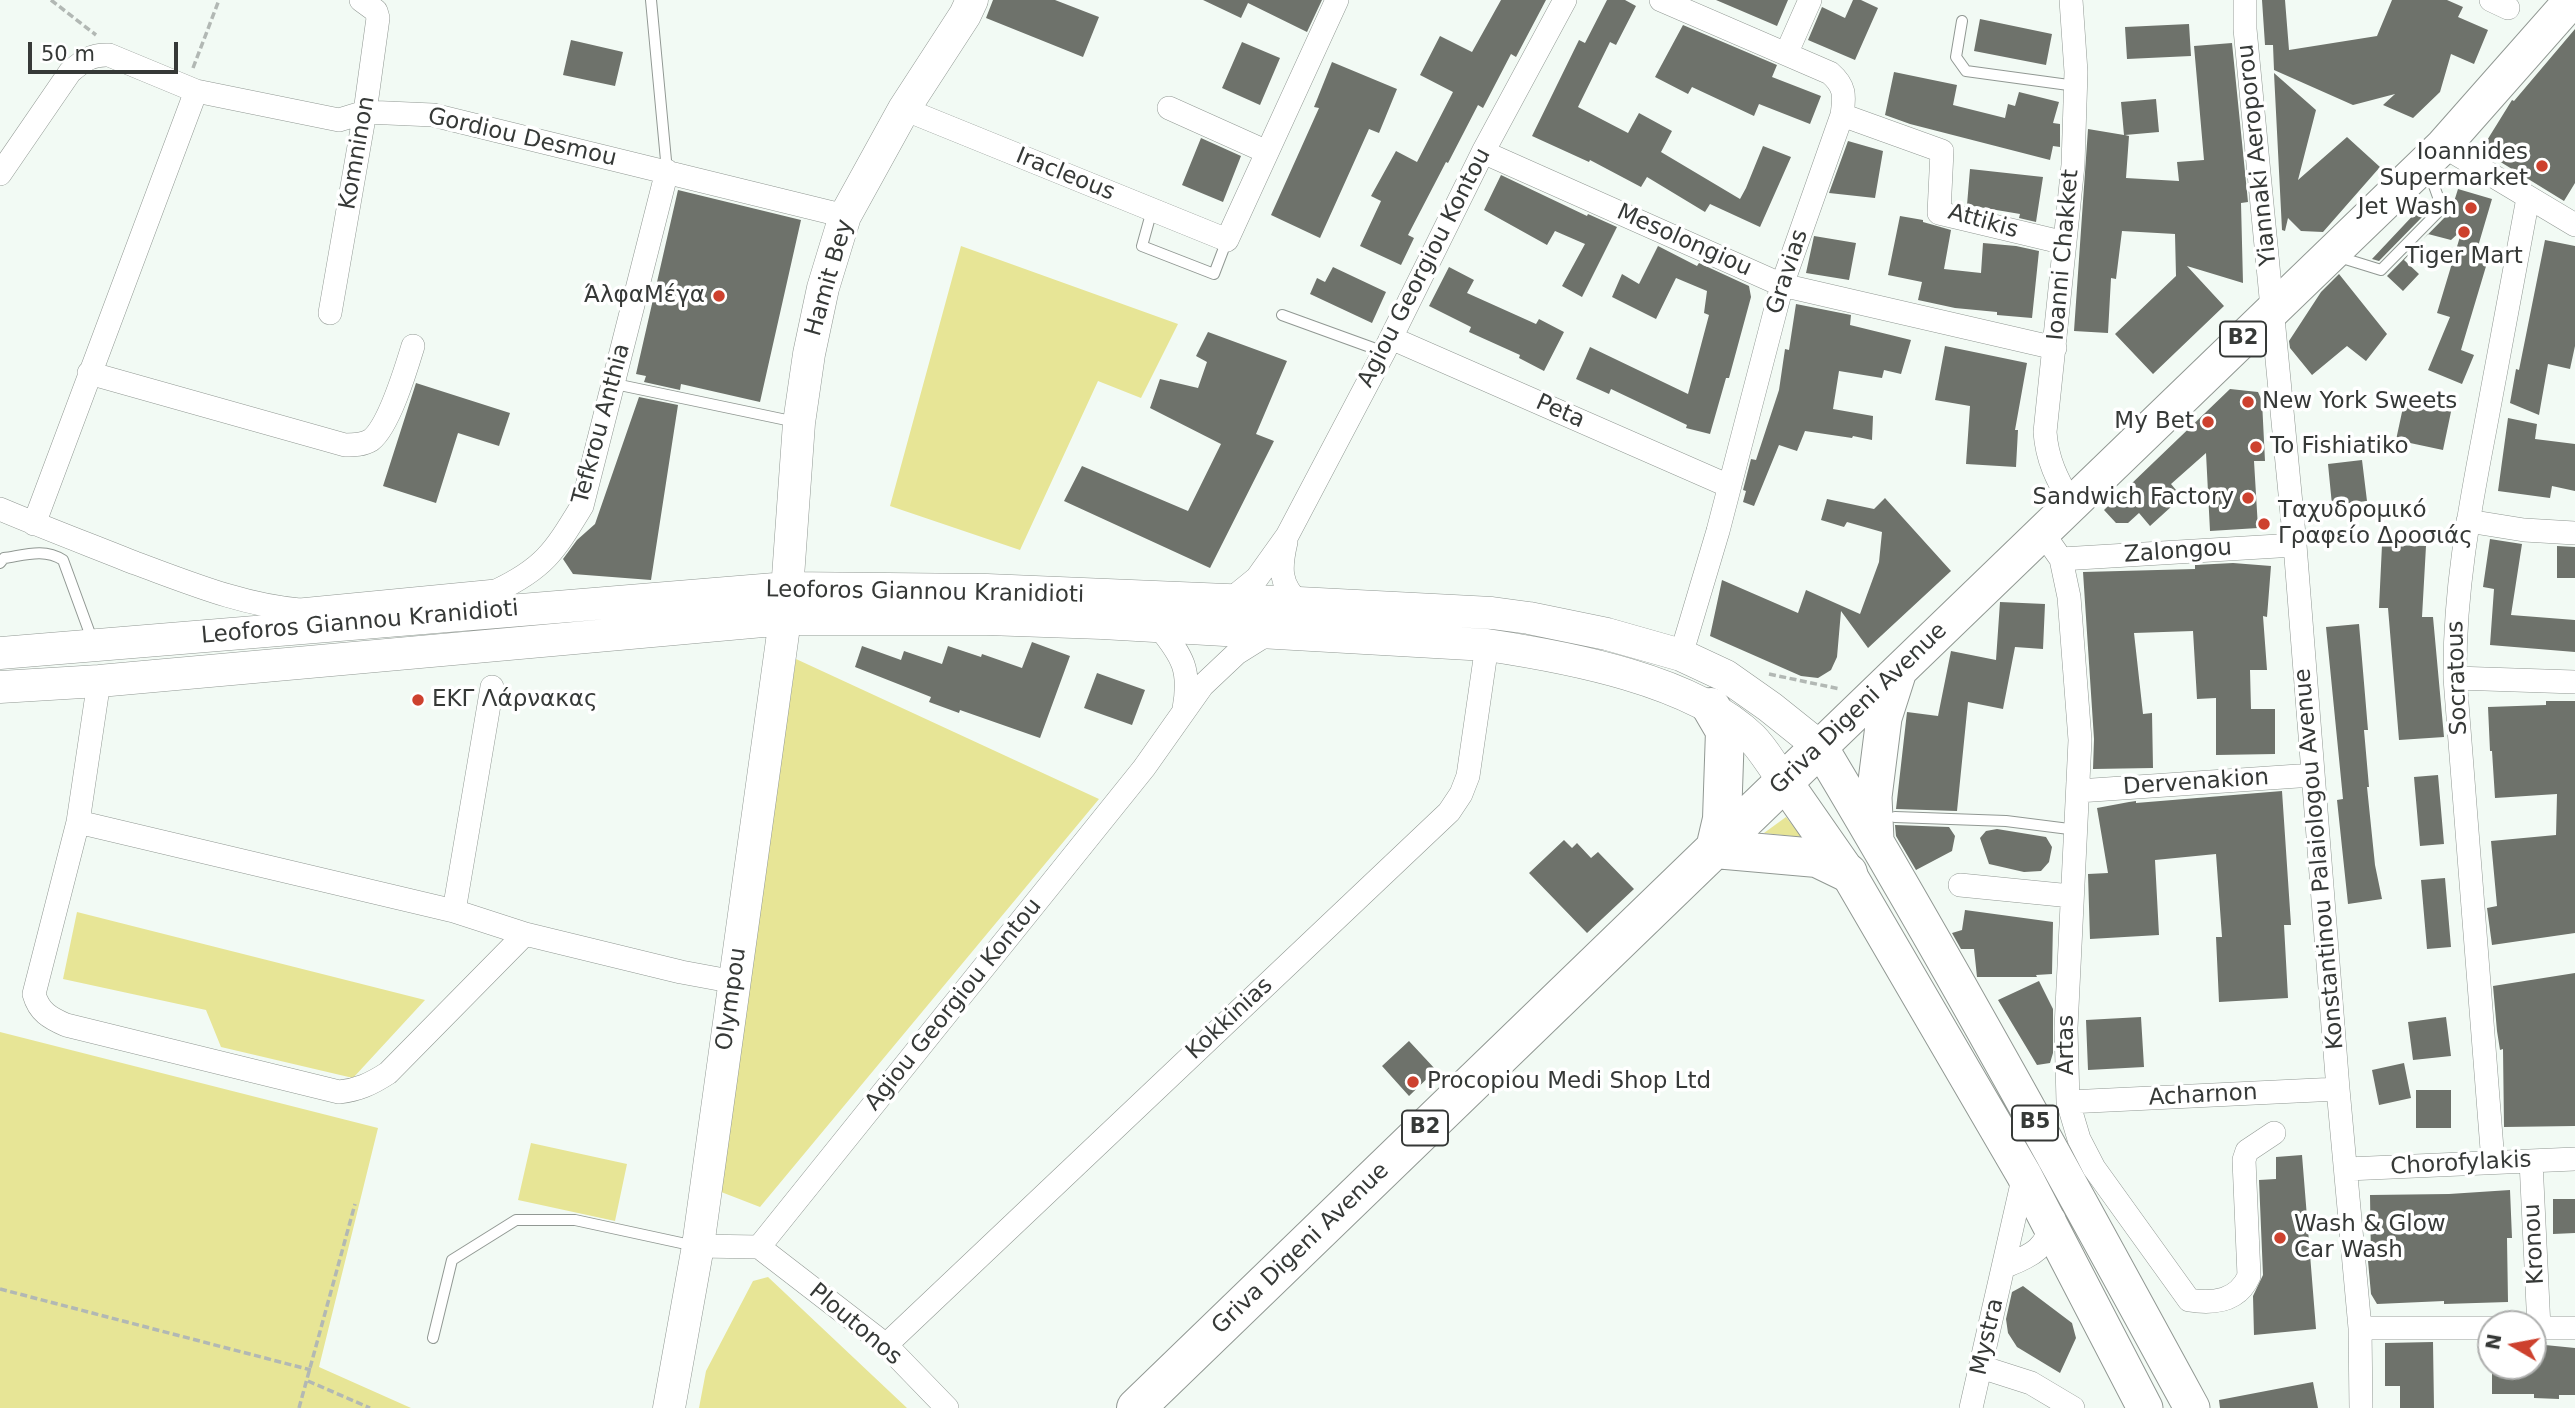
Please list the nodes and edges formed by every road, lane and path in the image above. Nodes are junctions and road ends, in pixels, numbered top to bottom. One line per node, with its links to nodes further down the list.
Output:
1 (51, 0): 15 (path)
2 (219, 0): 17 (path)
3 (361, 0): 20 (street, Komninon)
4 (651, 0): 25 (lane)
5 (972, 0): 19 (main road, Hamit Bey)
6 (1337, 0): 22 (street)
7 (1565, 0): 23 (street, Agiou Georgiou Kontou)
8 (1661, 0): 14 (street, Gravias)
9 (1810, 0): 14 (street)
10 (2071, 0): 16 (street, Ioanni Chakket)
11 (2245, 0): 35 (street, Yiannaki Aeroporou)
12 (2572, 0): 24 (main road, Griva Digeni Avenue / B2)
13 (1962, 21): 16 (lane)
14 (1787, 52): 21 (street, Gravias)
15 (96, 55): 17 (street, Gordiou Desmou); 26 (street)
16 (2076, 86): 32 (street, Ioanni Chakket)
17 (191, 88): 20 (street, Gordiou Desmou); 41 (street)
18 (1169, 107): 22 (street)
19 (904, 110): 28 (street, Iracleous); 29 (main road, Hamit Bey)
20 (365, 112): 25 (street, Gordiou Desmou); 36 (street, Komninon)
21 (1842, 115): 32 (street, Attikis); 34 (street, Gravias)
22 (1267, 152): 31 (street)
23 (1483, 152): 34 (street, Mesolongiou); 38 (street, Agiou Georgiou Kontou)
24 (2435, 156): 27 (street); 33 (main road, Griva Digeni Avenue / B2); 33 (lane)
25 (667, 171): 29 (street, Gordiou Desmou); 42 (street, Tefkrou Anthia)
26 (0, 174)
27 (2528, 198): 30 (street); 47 (street, Socratous)
28 (1153, 210): 31 (street, Iracleous); 31 (lane)
29 (845, 216): 43 (main road, Hamit Bey)
30 (2575, 225)
31 (1227, 240)
32 (2065, 243): 40 (street, Ioanni Chakket)
33 (2331, 254): 35 (main road, Griva Digeni Avenue / B2)
34 (1782, 285): 40 (street, Mesolongiou); 44 (street, Gravias)
35 (2273, 310): 45 (main road, Griva Digeni Avenue / B2); 51 (street, Konstantinou Palaiologou Avenue)
36 (330, 313)
37 (1282, 315): 38 (lane)
38 (1387, 345): 44 (street, Peta); 50 (street, Agiou Georgiou Kontou)
39 (413, 346): 41 (street)
40 (2055, 348): 45 (street, Ioanni Chakket)
41 (89, 373): 48 (street)
42 (615, 384): 43 (lane); 48 (street, Tefkrou Anthia)
43 (799, 423): 54 (main road, Hamit Bey)
44 (1730, 486): 63 (street, Gravias)
45 (2071, 504): 52 (main road, Griva Digeni Avenue / B2)
46 (0, 509): 48 (street, Tefkrou Anthia)
47 (2468, 521): 49 (street); 66 (street, Socratous)
48 (34, 524)
49 (2575, 533)
50 (1287, 536): 55 (street, Agiou Georgiou Kontou); 56 (street, Agiou Georgiou Kontou)
51 (2295, 545): 52 (street, Zalongou); 75 (street, Konstantinou Palaiologou Avenue)
52 (2051, 546): 64 (main road, Griva Digeni Avenue / B2); 77 (street, Artas)
53 (0, 563): 60 (lane)
54 (788, 588): 55 (main road, Leoforos Giannou Kranidioti); 57 (main road, Olympou); 60 (main road, Leoforos Giannou Kranidioti)
55 (1230, 600): 56 (main road, Leoforos Giannou Kranidioti)
56 (1299, 603): 63 (main road, Leoforos Giannou Kranidioti)
57 (785, 619): 58 (main road, Leoforos Giannou Kranidioti); 67 (main road, Leoforos Giannou Kranidioti); 87 (main road, Olympou)
58 (1159, 627): 59 (main road, Leoforos Giannou Kranidioti); 73 (street, Agiou Georgiou Kontou)
59 (1269, 633): 61 (main road, Leoforos Giannou Kranidioti); 73 (street, Agiou Georgiou Kontou)
60 (94, 645): 62 (main road, Leoforos Giannou Kranidioti)
61 (1487, 645): 72 (main road, Leoforos Giannou Kranidioti); 109 (street, Kokkinias)
62 (0, 653)
63 (1681, 655): 74 (main road, Leoforos Giannou Kranidioti)
64 (1901, 667): 74 (main road, Griva Digeni Avenue / B2); 79 (main road)
65 (1758, 672): 71 (path)
66 (2455, 678): 68 (street); 93 (street, Socratous)
67 (99, 681): 69 (main road, Leoforos Giannou Kranidioti); 78 (street)
68 (2575, 682)
69 (0, 687)
70 (492, 687): 85 (street)
71 (1846, 690)
72 (1711, 707): 76 (main road, Leoforos Giannou Kranidioti); 81 (highway)
73 (1183, 712): 100 (street, Agiou Georgiou Kontou)
74 (1820, 747): 76 (highway, Griva Digeni Avenue / B2); 79 (main road, B5)
75 (2313, 775): 77 (street, Dervenakion); 88 (street, Konstantinou Palaiologou Avenue)
76 (1784, 781): 81 (highway, Griva Digeni Avenue / B2); 82 (main road, B5)
77 (2078, 791): 80 (street, Artas)
78 (78, 822): 85 (street); 86 (street)
79 (1885, 829): 80 (lane); 96 (main road, B5)
80 (2077, 830): 84 (street, Artas)
81 (1715, 849): 82 (highway); 117 (highway, Griva Digeni Avenue / B2)
82 (1848, 873): 95 (main road, B5)
83 (1960, 885): 84 (street)
84 (2071, 897): 89 (street, Artas)
85 (454, 911): 86 (street)
86 (525, 934): 87 (street)
87 (735, 982): 99 (main road, Olympou)
88 (2338, 1089): 89 (street, Acharnon); 94 (street, Konstantinou Palaiologou Avenue)
89 (2068, 1102): 90 (street, Artas)
90 (2274, 1132)
91 (2575, 1159): 92 (street, Chorofylakis)
92 (2531, 1161): 93 (street, Chorofylakis); 103 (street, Kronou)
93 (2493, 1163): 94 (street, Chorofylakis)
94 (2347, 1169): 104 (street, Konstantinou Palaiologou Avenue)
95 (2024, 1175): 98 (main road, B5); 101 (street, Mystra)
96 (2067, 1179): 98 (street, Mystra); 121 (main road, B5)
97 (355, 1204): 111 (path)
98 (2051, 1230): 101 (street, Mystra); 120 (main road, B5)
99 (698, 1247): 100 (street); 108 (lane); 115 (main road, Olympou)
100 (759, 1247): 109 (street, Ploutonos)
101 (2004, 1266): 110 (street, Mystra)
102 (0, 1289): 111 (path)
103 (2535, 1310)
104 (2360, 1328): 105 (street); 122 (street, Konstantinou Palaiologou Avenue)
105 (2477, 1328)
106 (2547, 1328): 107 (street)
107 (2575, 1328)
108 (433, 1338)
109 (886, 1345): 116 (street, Ploutonos)
110 (1981, 1367): 118 (street, Mystra); 119 (street)
111 (311, 1370): 112 (path)
112 (308, 1381): 113 (path); 114 (path)
113 (299, 1408)
114 (370, 1408)
115 (668, 1408)
116 (947, 1408)
117 (1136, 1408)
118 (1971, 1408)
119 (2073, 1408)
120 (2145, 1408)
121 (2192, 1408)
122 (2361, 1408)

